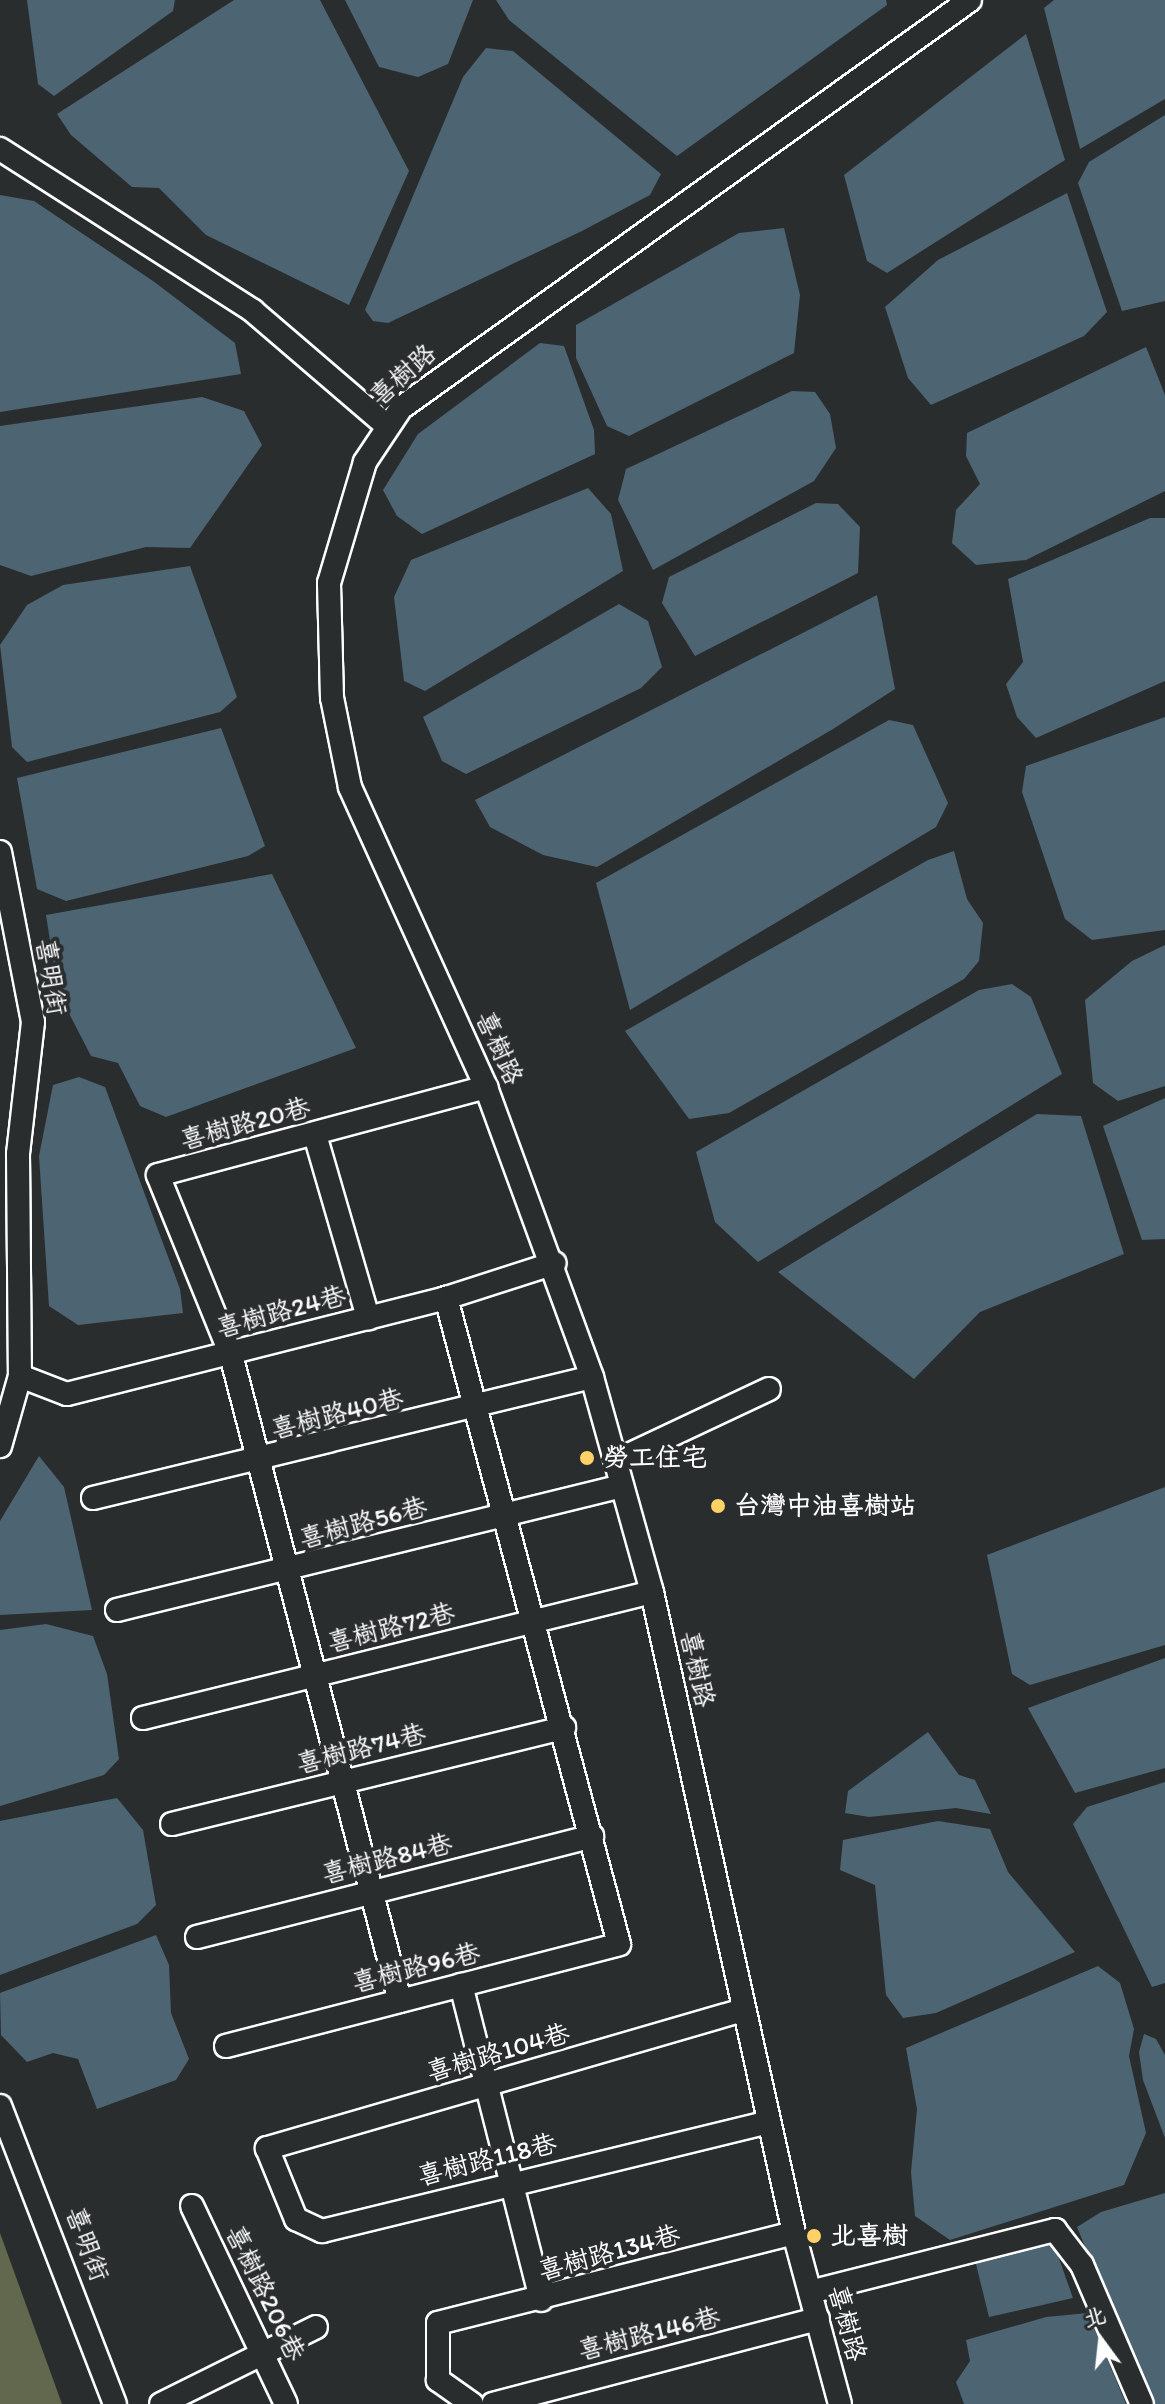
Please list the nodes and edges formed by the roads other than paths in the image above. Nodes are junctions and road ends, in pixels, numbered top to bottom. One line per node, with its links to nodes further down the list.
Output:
1 (970, 0): 3 (street, 喜樹路)
2 (0, 149): 3 (street)
3 (386, 425): 5 (street, 喜樹路)
4 (0, 852): 11 (street, 喜明街)
5 (486, 1087): 6 (street, 喜樹路20巷); 7 (street, 喜樹路)
6 (315, 1135): 9 (street); 10 (street, 喜樹路20巷)
7 (555, 1263): 8 (street, 喜樹路24巷); 12 (street, 喜樹路)
8 (446, 1298): 9 (street, 喜樹路24巷); 14 (street)
9 (368, 1318): 10 (street, 喜樹路24巷)
10 (231, 1355): 11 (street, 喜樹路24巷); 17 (street)
11 (20, 1376): 15 (street, 喜明街)
12 (592, 1377): 14 (street, 喜樹路40巷); 16 (street, 喜樹路)
13 (769, 1389): 16 (street)
14 (477, 1408): 17 (street, 喜樹路40巷); 20 (street)
15 (0, 1446)
16 (616, 1461): 18 (street, 喜樹路)
17 (256, 1463): 19 (street, 喜樹路40巷); 21 (street)
18 (622, 1486): 20 (street, 喜樹路56巷); 22 (street, 喜樹路)
19 (93, 1498)
20 (505, 1514): 21 (street, 喜樹路56巷); 24 (street)
21 (284, 1573): 23 (street, 喜樹路56巷); 25 (street)
22 (652, 1592): 24 (street, 喜樹路72巷); 35 (street, 喜樹路)
23 (117, 1610)
24 (537, 1621): 25 (street, 喜樹路72巷); 27 (street)
25 (316, 1675): 26 (street, 喜樹路72巷); 28 (street)
26 (143, 1718)
27 (564, 1728): 28 (street, 喜樹路74巷); 30 (street)
28 (344, 1782): 29 (street, 喜樹路74巷); 31 (street)
29 (172, 1824)
30 (592, 1836): 31 (street, 喜樹路84巷); 33 (street, 喜樹路96巷)
31 (372, 1892): 32 (street, 喜樹路84巷); 34 (street)
32 (197, 1937)
33 (461, 1985): 34 (street, 喜樹路96巷); 37 (street)
34 (400, 2001): 36 (street, 喜樹路96巷)
35 (743, 2010): 37 (street, 喜樹路104巷); 39 (street, 喜樹路)
36 (226, 2046)
37 (488, 2086): 40 (street, 喜樹路104巷); 41 (street)
38 (0, 2106): 49 (street, 喜明街)
39 (769, 2122): 41 (street, 喜樹路118巷); 43 (street, 喜樹路)
40 (267, 2148): 41 (street, 喜樹路118巷)
41 (510, 2182): 45 (street)
42 (192, 2206): 48 (street, 喜樹路206巷)
43 (794, 2233): 44 (street, 喜樹路); 45 (street, 喜樹路134巷)
44 (810, 2292): 46 (street, 喜樹路); 55 (street)
45 (541, 2300): 52 (street, 喜樹路134巷)
46 (818, 2319): 53 (street, 喜樹路146巷); 54 (street, 喜樹路)
47 (316, 2327): 48 (street)
48 (266, 2355): 50 (street); 51 (street, 喜樹路206巷)
49 (115, 2404)
50 (161, 2404)
51 (286, 2404)
52 (472, 2404)
53 (493, 2404)
54 (840, 2404)
55 (1142, 2404)

